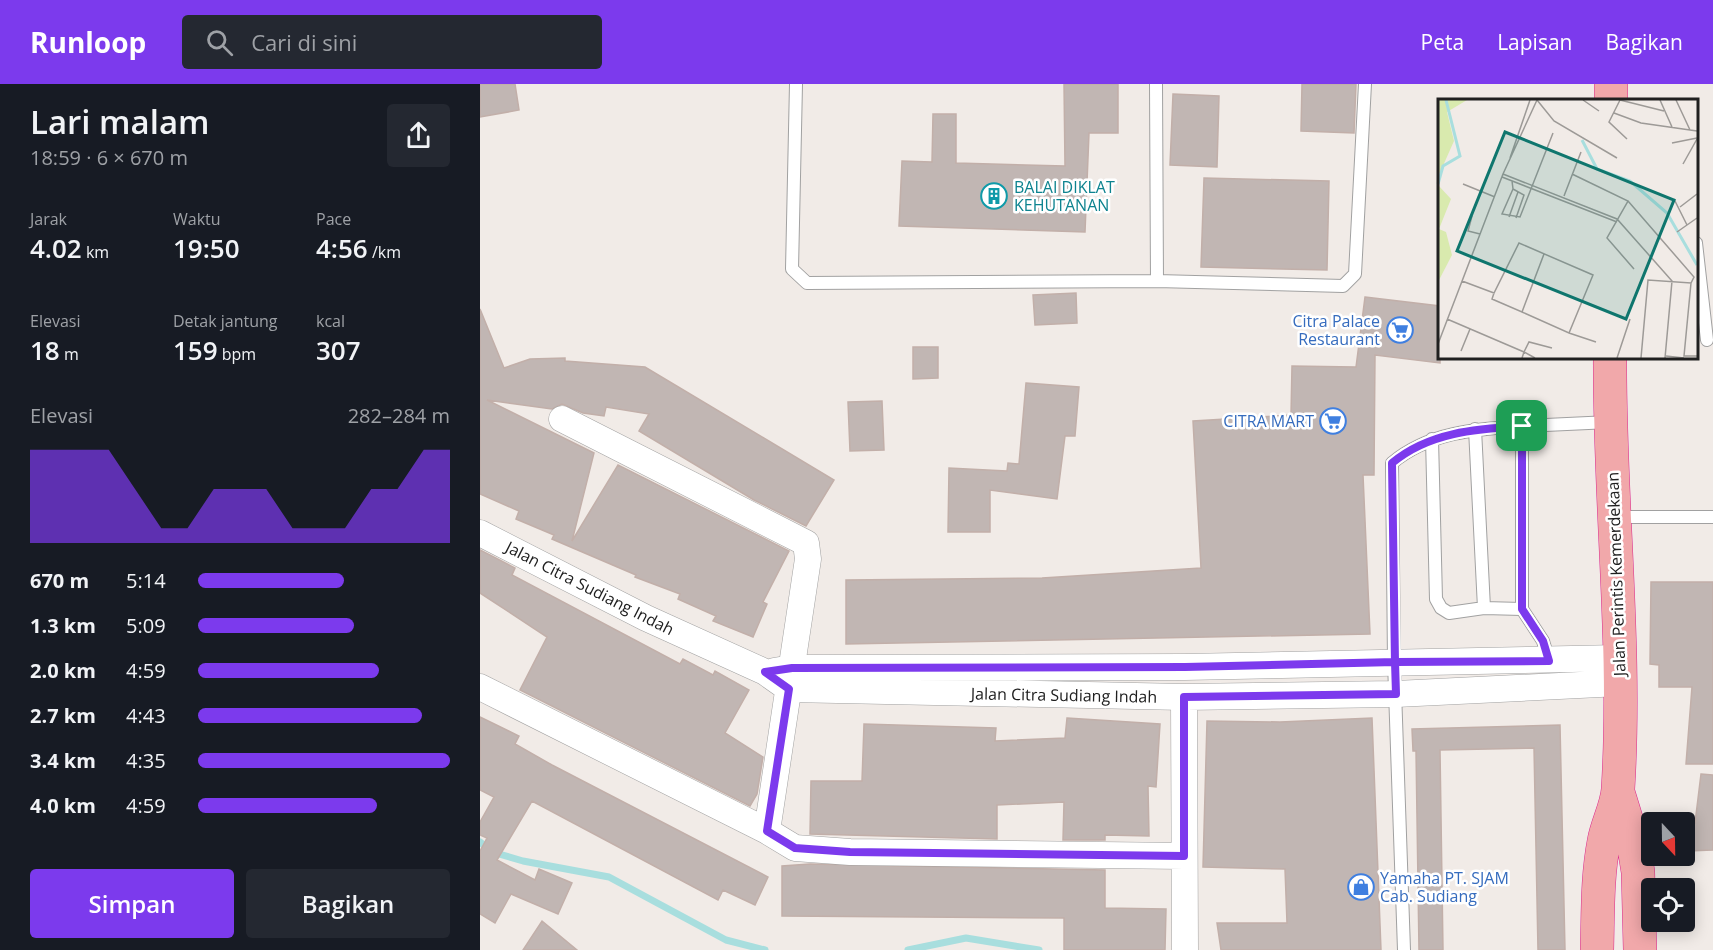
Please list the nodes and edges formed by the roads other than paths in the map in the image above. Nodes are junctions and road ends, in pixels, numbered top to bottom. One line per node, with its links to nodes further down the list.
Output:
1 (796, 84): 5 (lane)
2 (1156, 84): 5 (lane)
3 (1365, 84): 5 (lane)
4 (1698, 261): 6 (lane)
5 (1157, 281)
6 (1707, 340)
7 (1610, 358): 9 (highway, Jalan Perintis Kemerdekaan)
8 (562, 418): 22 (street)
9 (1610, 422): 10 (lane); 13 (highway, Jalan Perintis Kemerdekaan)
10 (1522, 426): 11 (lane); 17 (lane)
11 (1475, 429): 12 (lane); 16 (lane)
12 (1432, 439): 16 (lane); 19 (lane)
13 (1614, 517): 14 (lane); 21 (highway, Jalan Perintis Kemerdekaan)
14 (1713, 517)
15 (480, 533): 22 (street, Jalan Citra Sudiang Indah)
16 (1484, 608): 17 (lane)
17 (1522, 609): 18 (lane)
18 (1549, 661): 19 (street, Jalan Citra Sudiang Indah); 21 (street, Jalan Citra Sudiang Indah)
19 (1395, 662): 20 (street, Jalan Citra Sudiang Indah); 25 (lane)
20 (1039, 667): 22 (street, Jalan Citra Sudiang Indah); 24 (street)
21 (1620, 671): 25 (street, Jalan Citra Sudiang Indah); 27 (highway, Jalan Perintis Kemerdekaan)
22 (790, 679): 24 (street, Jalan Citra Sudiang Indah); 28 (street)
23 (480, 687): 28 (street)
24 (1038, 694): 26 (street, Jalan Citra Sudiang Indah)
25 (1396, 694): 26 (street, Jalan Citra Sudiang Indah); 31 (lane)
26 (1184, 697): 29 (street)
27 (1618, 792): 32 (highway, Jalan Perintis Kemerdekaan); 33 (highway, Jalan Perintis Kemerdekaan)
28 (767, 831): 29 (street)
29 (1184, 856): 30 (street)
30 (1185, 950)
31 (1404, 950)
32 (1598, 950)
33 (1640, 950)

